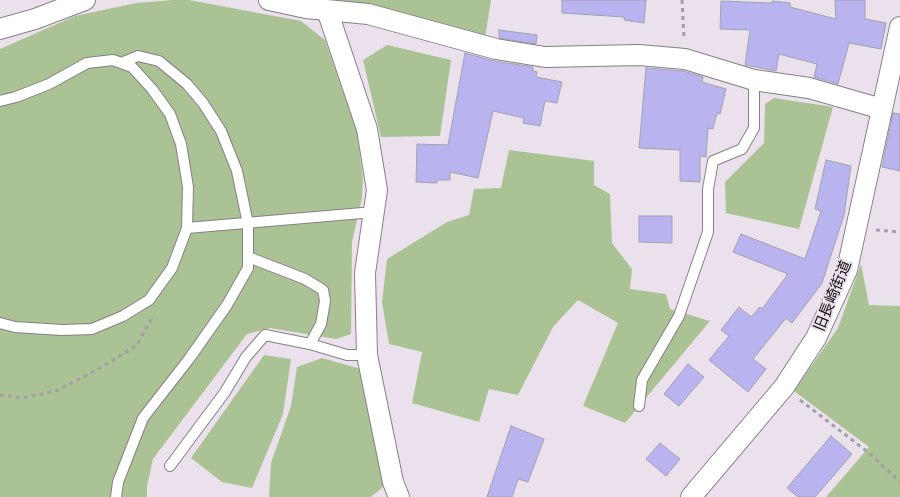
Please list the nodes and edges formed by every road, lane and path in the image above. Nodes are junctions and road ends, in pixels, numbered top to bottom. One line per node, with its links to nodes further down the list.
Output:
1 (85, 0): 6 (street)
2 (269, 0): 4 (street)
3 (682, 0): 7 (path)
4 (327, 10): 7 (street); 12 (street)
5 (900, 28): 11 (street, 旧長崎街道)
6 (0, 29)
7 (684, 59): 9 (street)
8 (121, 63): 10 (lane); 13 (lane); 14 (lane)
9 (754, 80): 11 (street); 22 (lane)
10 (0, 101)
11 (882, 109): 20 (street, 旧長崎街道)
12 (374, 212): 13 (lane); 19 (street)
13 (248, 224): 14 (lane); 15 (lane)
14 (187, 228): 16 (lane)
15 (248, 257): 18 (lane); 25 (lane)
16 (148, 300): 17 (lane); 21 (path)
17 (0, 323)
18 (310, 344): 19 (lane); 23 (lane)
19 (367, 355): 26 (street)
20 (784, 387): 24 (path); 27 (street, 旧長崎街道)
21 (0, 395)
22 (639, 406)
23 (170, 466)
24 (900, 482)
25 (116, 497)
26 (399, 497)
27 (691, 497)

